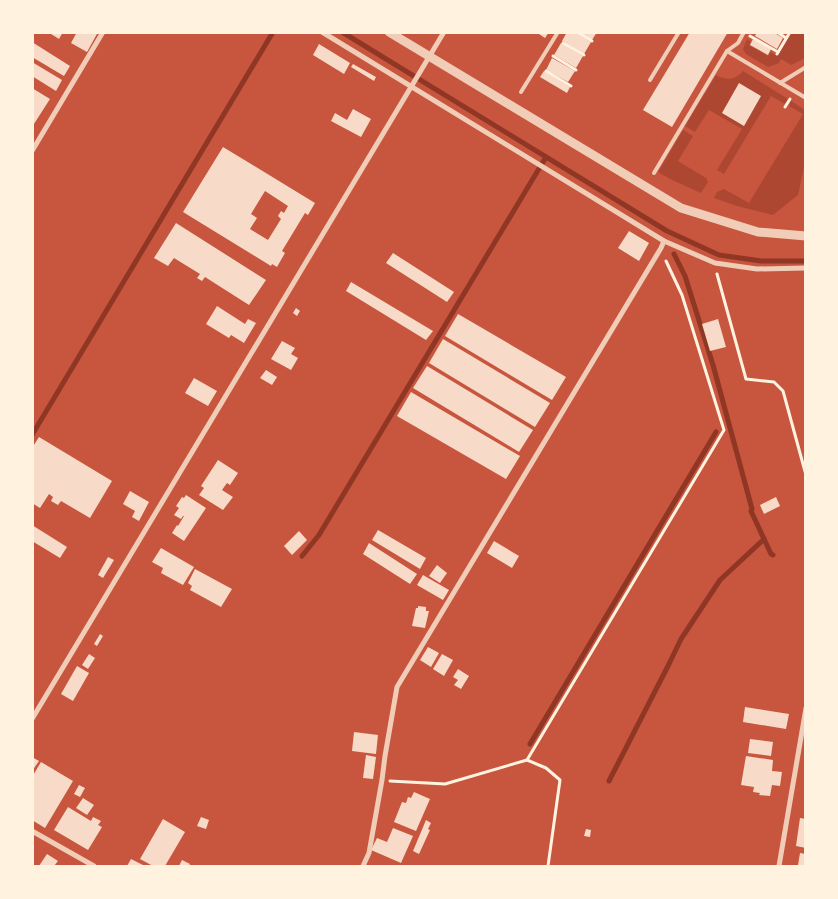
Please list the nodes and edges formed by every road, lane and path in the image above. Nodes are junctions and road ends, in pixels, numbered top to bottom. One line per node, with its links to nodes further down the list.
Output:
1 (103, 32): 27 (street)
2 (322, 32): 24 (street)
3 (390, 32): 17 (street)
4 (444, 32): 17 (street)
5 (558, 32): 11 (lane)
6 (577, 32): 13 (path)
7 (679, 32): 21 (lane)
8 (744, 32): 12 (path); 14 (lane)
9 (777, 32): 12 (path)
10 (790, 32): 12 (path)
11 (554, 38): 15 (lane); 16 (path)
12 (786, 38)
13 (592, 41)
14 (727, 51): 22 (lane); 28 (lane)
15 (546, 52): 18 (lane); 20 (path)
16 (584, 55)
17 (430, 57): 24 (street); 29 (street)
18 (537, 66): 23 (path); 25 (lane)
19 (806, 67): 22 (lane)
20 (576, 70)
21 (650, 80)
22 (780, 83): 26 (lane)
23 (571, 86)
24 (412, 87): 30 (street); 36 (street)
25 (521, 92)
26 (806, 98)
27 (32, 151)
28 (654, 173)
29 (806, 236)
30 (664, 241): 31 (street); 32 (street)
31 (660, 248): 37 (path); 38 (street)
32 (715, 263): 33 (street); 34 (path)
33 (806, 268)
34 (806, 475)
35 (806, 708): 43 (street)
36 (32, 719)
37 (527, 760): 38 (path); 42 (path)
38 (382, 780): 41 (street)
39 (32, 831): 40 (street)
40 (94, 866)
41 (363, 866)
42 (548, 866)
43 (779, 866)

